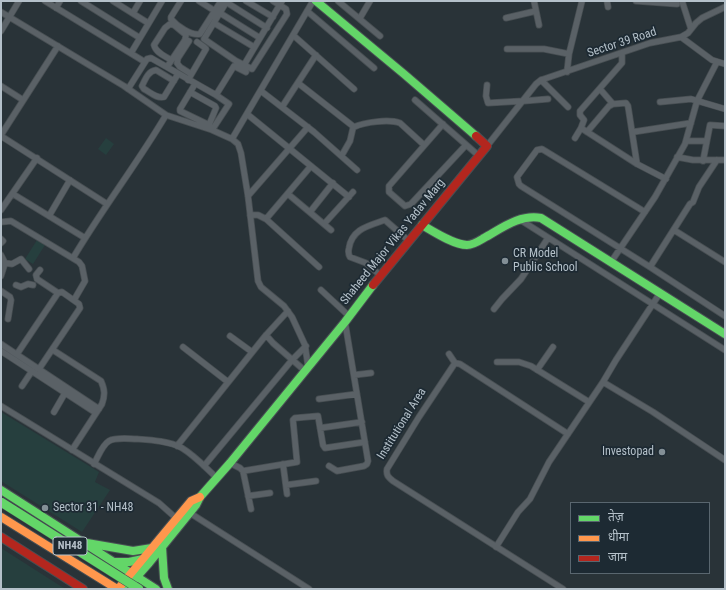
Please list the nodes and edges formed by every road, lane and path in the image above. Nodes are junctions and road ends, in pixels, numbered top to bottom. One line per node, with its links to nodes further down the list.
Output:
1 (19, 1): 29 (street)
2 (46, 1): 22 (street)
3 (60, 1): 22 (street)
4 (81, 1): 42 (street)
5 (140, 1): 28 (street)
6 (162, 1): 33 (street)
7 (181, 1): 27 (street)
8 (199, 1): 27 (street)
9 (246, 1): 30 (street)
10 (273, 1): 20 (street)
11 (313, 1): 24 (street)
12 (317, 1): 105 (main road)
13 (338, 1): 31 (street)
14 (370, 1): 31 (street)
15 (534, 1): 25 (street)
16 (582, 1): 50 (street)
17 (636, 1): 21 (street)
18 (116, 2): 28 (street)
19 (225, 2): 27 (street); 36 (street)
20 (281, 3): 30 (street); 57 (street)
21 (679, 3): 37 (street)
22 (56, 8): 49 (street)
23 (725, 8): 37 (street)
24 (307, 11): 39 (street); 59 (street)
25 (536, 11): 32 (street); 35 (street)
26 (1, 12): 29 (street)
27 (217, 12): 34 (street); 43 (street)
28 (133, 13): 33 (street)
29 (10, 17): 38 (street); 46 (street)
30 (273, 17): 36 (street)
31 (360, 18): 40 (street)
32 (506, 18)
33 (148, 23): 42 (street)
34 (214, 23): 47 (street); 57 (street)
35 (539, 26)
36 (267, 28): 43 (street)
37 (691, 29): 41 (street)
38 (1, 31)
39 (293, 35): 52 (street); 74 (street)
40 (380, 36)
41 (681, 37): 51 (street, Sector 39 Road); 55 (street)
42 (140, 38): 49 (street)
43 (260, 38): 47 (street)
44 (189, 41): 63 (street)
45 (197, 42): 63 (street)
46 (58, 46): 71 (street); 78 (street)
47 (254, 48): 57 (street)
48 (507, 49): 50 (street)
49 (131, 53): 54 (street)
50 (569, 54): 61 (street)
51 (622, 54): 61 (street, Sector 39 Road); 73 (street)
52 (316, 55): 67 (street); 72 (street)
53 (171, 60): 53 (street); 58 (street)
54 (145, 62): 58 (street); 71 (street)
55 (717, 62): 56 (street); 81 (street)
56 (725, 64)
57 (244, 65)
58 (167, 67): 62 (street)
59 (374, 68)
60 (246, 72): 76 (street)
61 (567, 72): 65 (street)
62 (178, 74): 64 (street); 66 (street)
63 (191, 74): 64 (street)
64 (188, 80): 68 (street)
65 (541, 80): 80 (street, Shaheed Major Vikas Yadav Marg); 85 (street)
66 (174, 81): 66 (street)
67 (298, 83): 84 (street); 93 (street)
68 (195, 84): 75 (street); 76 (street)
69 (487, 85): 80 (street)
70 (1, 86): 78 (street)
71 (128, 89): 88 (street)
72 (354, 89)
73 (600, 89): 83 (street); 94 (street)
74 (261, 91): 84 (street); 87 (street)
75 (190, 92): 75 (street)
76 (216, 95): 95 (street)
77 (548, 99): 80 (street)
78 (23, 100): 98 (street)
79 (415, 100): 90 (street)
80 (524, 101): 105 (street, Shaheed Major Vikas Yadav Marg)
81 (697, 101): 82 (street); 86 (street); 89 (street)
82 (660, 102)
83 (612, 104): 96 (street); 97 (street)
84 (282, 107): 92 (street)
85 (568, 107)
86 (725, 109)
87 (247, 114): 100 (street); 106 (street)
88 (166, 115): 95 (street); 123 (street)
89 (691, 123): 97 (street); 101 (street)
90 (443, 124): 103 (street); 104 (street)
91 (725, 126): 102 (street)
92 (308, 127): 106 (street); 107 (street)
93 (354, 127): 103 (street); 107 (street)
94 (580, 128): 96 (street); 99 (street)
95 (212, 130): 100 (street)
96 (587, 132): 114 (street)
97 (633, 132): 114 (street)
98 (1, 136): 110 (street)
99 (575, 138)
100 (232, 139): 122 (street)
101 (686, 141): 102 (street); 109 (street)
102 (706, 141): 113 (street)
103 (424, 145): 104 (street)
104 (466, 145): 108 (street)
105 (487, 146): 108 (main road, Shaheed Major Vikas Yadav Marg)
106 (290, 148): 115 (street); 122 (street)
107 (342, 155): 116 (street)
108 (479, 156): 133 (main road, Shaheed Major Vikas Yadav Marg)
109 (677, 157): 113 (street); 117 (street)
110 (37, 158): 118 (street); 120 (street)
111 (717, 160): 112 (street); 113 (street); 135 (street)
112 (725, 160)
113 (702, 161)
114 (637, 164): 117 (street)
115 (311, 166): 119 (street); 121 (street)
116 (357, 170)
117 (666, 179): 126 (street)
118 (70, 180): 123 (street); 128 (street)
119 (333, 183): 125 (street); 132 (street)
120 (12, 194): 124 (street); 128 (street)
121 (288, 194): 125 (street); 129 (street)
122 (248, 196): 127 (street)
123 (107, 204): 136 (street)
124 (1, 210)
125 (310, 212): 132 (street)
126 (645, 212): 141 (street); 141 (street)
127 (250, 215): 129 (street); 162 (street)
128 (49, 216): 136 (street)
129 (266, 219): 147 (street)
130 (520, 220): 133 (main road); 137 (street); 144 (main road)
131 (1, 222): 143 (street)
132 (324, 224): 134 (street)
133 (422, 225): 139 (main road, Shaheed Major Vikas Yadav Marg)
134 (331, 230)
135 (674, 230): 145 (street); 148 (street)
136 (85, 238): 143 (street)
137 (548, 238): 160 (street); 161 (street)
138 (1, 239): 140 (street)
139 (409, 241): 151 (main road, Shaheed Major Vikas Yadav Marg); 151 (street)
140 (1, 243)
141 (620, 249): 144 (street); 148 (street)
142 (1, 256): 146 (street)
143 (73, 258): 159 (street)
144 (611, 262): 158 (main road)
145 (725, 262)
146 (4, 263): 149 (street); 152 (street)
147 (319, 267)
148 (650, 267): 163 (street)
149 (29, 269)
150 (40, 270): 153 (street)
151 (380, 275): 165 (main road, Shaheed Major Vikas Yadav Marg)
152 (1, 276)
153 (35, 282): 154 (street); 157 (street)
154 (16, 285)
155 (321, 290): 165 (street)
156 (1, 291): 164 (street)
157 (58, 293): 159 (street); 177 (street)
158 (660, 293): 160 (street); 166 (main road)
159 (74, 300): 173 (street)
160 (653, 304): 174 (street); 189 (street)
161 (494, 310)
162 (288, 311): 167 (street); 170 (street)
163 (725, 316)
164 (8, 319)
165 (347, 319): 182 (main road, Shaheed Major Vikas Yadav Marg); 187 (street)
166 (725, 334)
167 (266, 335): 176 (street); 179 (street)
168 (230, 336): 176 (street)
169 (1, 344): 177 (street)
170 (306, 346): 179 (street); 182 (street)
171 (183, 347): 188 (street)
172 (553, 347): 184 (street)
173 (53, 350): 183 (street); 196 (street)
174 (725, 350)
175 (1, 351): 185 (street)
176 (252, 352): 188 (street)
177 (17, 354): 183 (street)
178 (449, 354): 181 (street)
179 (292, 360): 182 (street); 208 (street)
180 (497, 362): 184 (street)
181 (455, 363): 200 (street); 227 (street, Institutional Area)
182 (306, 368): 205 (main road, Shaheed Major Vikas Yadav Marg)
183 (39, 369): 196 (street)
184 (537, 370): 194 (street)
185 (32, 371): 190 (street); 191 (street)
186 (371, 373): 187 (street)
187 (354, 375): 192 (street)
188 (228, 382): 202 (street)
189 (603, 382): 194 (street); 204 (street)
190 (22, 386)
191 (65, 393): 196 (street); 197 (street)
192 (357, 394): 193 (street); 198 (street)
193 (319, 399)
194 (589, 402): 200 (street)
195 (1, 406): 203 (street)
196 (98, 411): 203 (street)
197 (54, 412)
198 (362, 422): 199 (street); 201 (street)
199 (320, 428): 201 (street); 207 (street)
200 (568, 434): 227 (street)
201 (365, 442): 209 (street)
202 (177, 446): 206 (street); 208 (street)
203 (72, 450): 206 (street)
204 (725, 460)
205 (230, 463): 210 (street); 211 (main road, Shaheed Major Vikas Yadav Marg)
206 (94, 464): 223 (street)
207 (283, 464): 210 (street); 213 (street)
208 (204, 466): 211 (street)
209 (329, 466)
210 (242, 471): 217 (street)
211 (217, 478): 218 (main road, Shaheed Major Vikas Yadav Marg)
212 (316, 480): 213 (street)
213 (286, 485): 216 (street)
214 (1, 490): 225 (main road)
215 (270, 493): 217 (street)
216 (287, 494)
217 (248, 496): 220 (street)
218 (200, 497): 221 (main road, Shaheed Major Vikas Yadav Marg); 223 (main road, Shaheed Major Vikas Yadav Marg)
219 (1, 502): 236 (main road, NH48, bridge)
220 (251, 509)
221 (190, 513): 226 (main road, Shaheed Major Vikas Yadav Marg); 238 (street)
222 (1, 517): 234 (main road, NH48)
223 (177, 519): 228 (main road, Shaheed Major Vikas Yadav Marg)
224 (1, 537): 232 (main road)
225 (84, 543): 228 (main road); 229 (main road)
226 (162, 547): 230 (main road, Shaheed Major Vikas Yadav Marg); 237 (main road)
227 (496, 547): 239 (street, Institutional Area)
228 (152, 548): 230 (main road, Shaheed Major Vikas Yadav Marg)
229 (114, 562): 230 (main road); 231 (main road)
230 (145, 562): 231 (main road, Shaheed Major Vikas Yadav Marg); 233 (main road)
231 (134, 575): 233 (main road); 234 (main road, Shaheed Major Vikas Yadav Marg); 235 (main road, Shaheed Major Vikas Yadav Marg)
232 (79, 587)
233 (154, 587)
234 (117, 589)
235 (126, 589)
236 (139, 589)
237 (168, 589)
238 (309, 589)
239 (563, 589)

